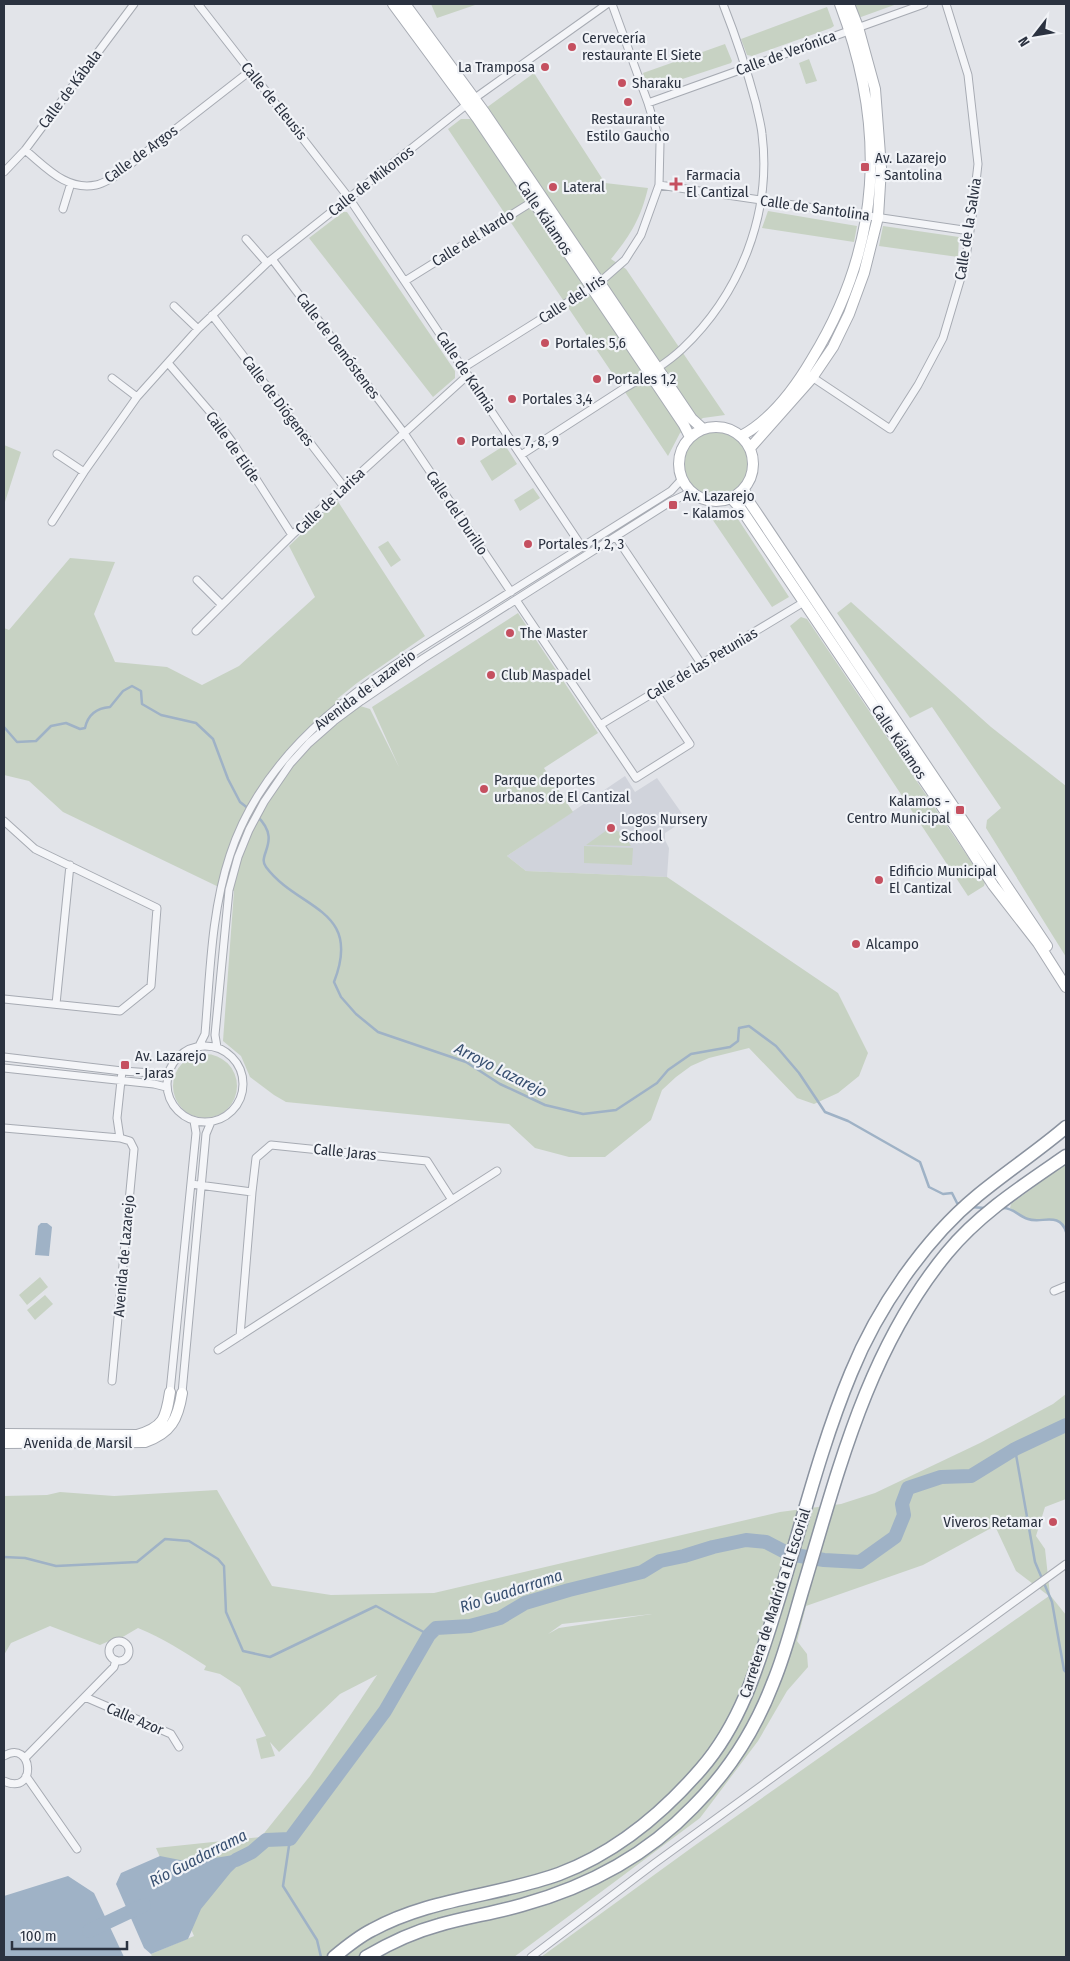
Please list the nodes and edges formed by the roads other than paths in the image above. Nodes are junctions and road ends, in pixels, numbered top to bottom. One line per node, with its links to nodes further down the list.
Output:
1 (134, 4): 17 (street, Calle de Kábala)
2 (198, 4): 14 (street, Calle de Eleusis)
3 (393, 4): 15 (main road, Calle Kálamos)
4 (405, 4): 15 (main road, Calle Kálamos)
5 (608, 4): 15 (street, Calle de Mikonos)
6 (612, 4): 16 (street, Calle del Iris)
7 (724, 4): 13 (street)
8 (840, 4): 12 (main road)
9 (850, 4): 12 (main road)
10 (924, 4): 12 (street, Calle de Verónica)
11 (946, 4): 26 (street, Calle de la Salvia)
12 (854, 29): 13 (street, Calle de Verónica); 25 (main road)
13 (747, 68): 16 (street, Calle de Verónica); 23 (street)
14 (250, 71): 19 (street, Calle de Argos); 21 (street, Calle de Eleusis)
15 (471, 102): 21 (street, Calle de Mikonos); 22 (main road, Calle Kálamos)
16 (648, 103): 20 (street, Calle del Iris)
17 (25, 150): 18 (street, Calle de Kábala); 19 (street, Calle de Argos)
18 (4, 172)
19 (71, 183): 24 (street)
20 (659, 185): 23 (street, Calle de Santolina); 30 (street, Calle del Iris)
21 (349, 198): 28 (street, Calle de Mikonos); 29 (street, Calle de Kalmia)
22 (537, 198): 29 (street, Calle del Nardo); 30 (main road, Calle Kálamos)
23 (761, 200): 25 (street, Calle de Santolina); 36 (street)
24 (63, 209)
25 (873, 216): 26 (street, Calle de Santolina); 38 (main road)
26 (970, 231): 38 (street, Calle de la Salvia)
27 (246, 238): 28 (street)
28 (269, 261): 32 (street, Calle de Mikonos); 42 (street, Calle de Demóstenes)
29 (405, 281): 35 (street, Calle de Kalmia)
30 (596, 285): 35 (street, Calle del Iris); 36 (main road, Calle Kálamos)
31 (174, 306): 33 (street)
32 (212, 315): 33 (street, Calle de Mikonos); 50 (street, Calle de Diógenes)
33 (198, 329): 34 (street, Calle de Mikonos)
34 (168, 363): 40 (street, Calle de Mikonos); 55 (street, Calle de Elide)
35 (463, 368): 37 (street, Calle de Kalmia)
36 (654, 370): 41 (main road, Calle Kálamos); 44 (main road, Calle Kálamos); 47 (street)
37 (468, 375): 42 (street, Calle de Larisa); 47 (street, Calle de Kalmia)
38 (808, 375): 43 (main road); 45 (main road)
39 (112, 378): 40 (street)
40 (138, 397): 48 (street, Calle de Mikonos)
41 (703, 429): 43 (main road); 44 (main road)
42 (404, 433): 50 (street, Calle de Larisa); 59 (street, Calle del Durillo)
43 (741, 436): 45 (main road)
44 (690, 437): 49 (main road)
45 (750, 448): 51 (main road)
46 (57, 454): 48 (street)
47 (521, 455): 57 (street, Calle de Kalmia)
48 (84, 472): 54 (street, Calle de Mikonos)
49 (682, 479): 52 (main road); 57 (street, Avenida de Lazarejo)
50 (344, 487): 55 (street, Calle de Larisa)
51 (744, 489): 53 (main road); 69 (main road, Calle Kálamos)
52 (691, 492): 53 (main road); 56 (street, Avenida de Lazarejo)
53 (731, 498): 61 (main road, Calle Kálamos)
54 (52, 522)
55 (292, 535): 62 (street, Calle de Larisa)
56 (616, 537): 60 (street, Avenida de Lazarejo); 64 (street)
57 (582, 547): 59 (street, Avenida de Lazarejo)
58 (197, 580): 62 (street)
59 (511, 592): 73 (street, Avenida de Lazarejo)
60 (516, 600): 66 (street); 74 (street, Avenida de Lazarejo)
61 (804, 602): 64 (street, Calle de las Petunias); 70 (main road, Calle Kálamos)
62 (222, 605): 63 (street, Calle de Larisa)
63 (196, 632)
64 (702, 664): 65 (street, Calle de las Petunias)
65 (656, 693): 66 (street, Calle de las Petunias); 66 (street)
66 (600, 725)
67 (4, 821): 68 (street)
68 (70, 865): 72 (street); 72 (street)
69 (1066, 974)
70 (1066, 986)
71 (4, 999): 72 (street)
72 (56, 1004)
73 (199, 1046): 74 (street); 78 (street)
74 (217, 1048): 82 (street)
75 (4, 1057): 77 (street)
76 (4, 1068): 79 (street)
77 (122, 1071): 78 (street); 79 (street)
78 (168, 1074): 80 (street)
79 (120, 1082): 80 (street); 85 (street)
80 (166, 1087): 81 (street)
81 (194, 1121): 82 (street); 88 (street)
82 (211, 1122): 89 (street)
83 (1066, 1126): 110 (highway, Carretera de Madrid a El Escorial)
84 (4, 1128): 85 (street)
85 (120, 1138): 96 (street, Avenida de Lazarejo)
86 (1066, 1156): 111 (highway, Carretera de Madrid a El Escorial)
87 (497, 1171): 91 (street)
88 (191, 1184): 89 (street); 97 (street)
89 (202, 1186): 90 (street); 98 (street)
90 (252, 1192): 91 (street, Calle Jaras); 94 (street, Calle Jaras)
91 (452, 1200): 94 (street)
92 (1066, 1286): 93 (street)
93 (1054, 1291)
94 (240, 1336): 95 (street)
95 (218, 1350)
96 (112, 1381)
97 (170, 1392): 99 (main road, Avenida de Marsil)
98 (182, 1393): 100 (main road, Avenida de Marsil)
99 (4, 1434)
100 (4, 1443)
101 (1066, 1564): 112 (street)
102 (116, 1660): 103 (street, Calle Azor)
103 (85, 1697): 104 (street, Calle Azor); 106 (street, Calle Azor)
104 (179, 1747)
105 (4, 1756): 106 (street)
106 (25, 1758): 107 (street)
107 (26, 1776): 108 (street); 109 (street)
108 (4, 1781)
109 (77, 1849)
110 (334, 1957)
111 (366, 1957)
112 (531, 1957)

